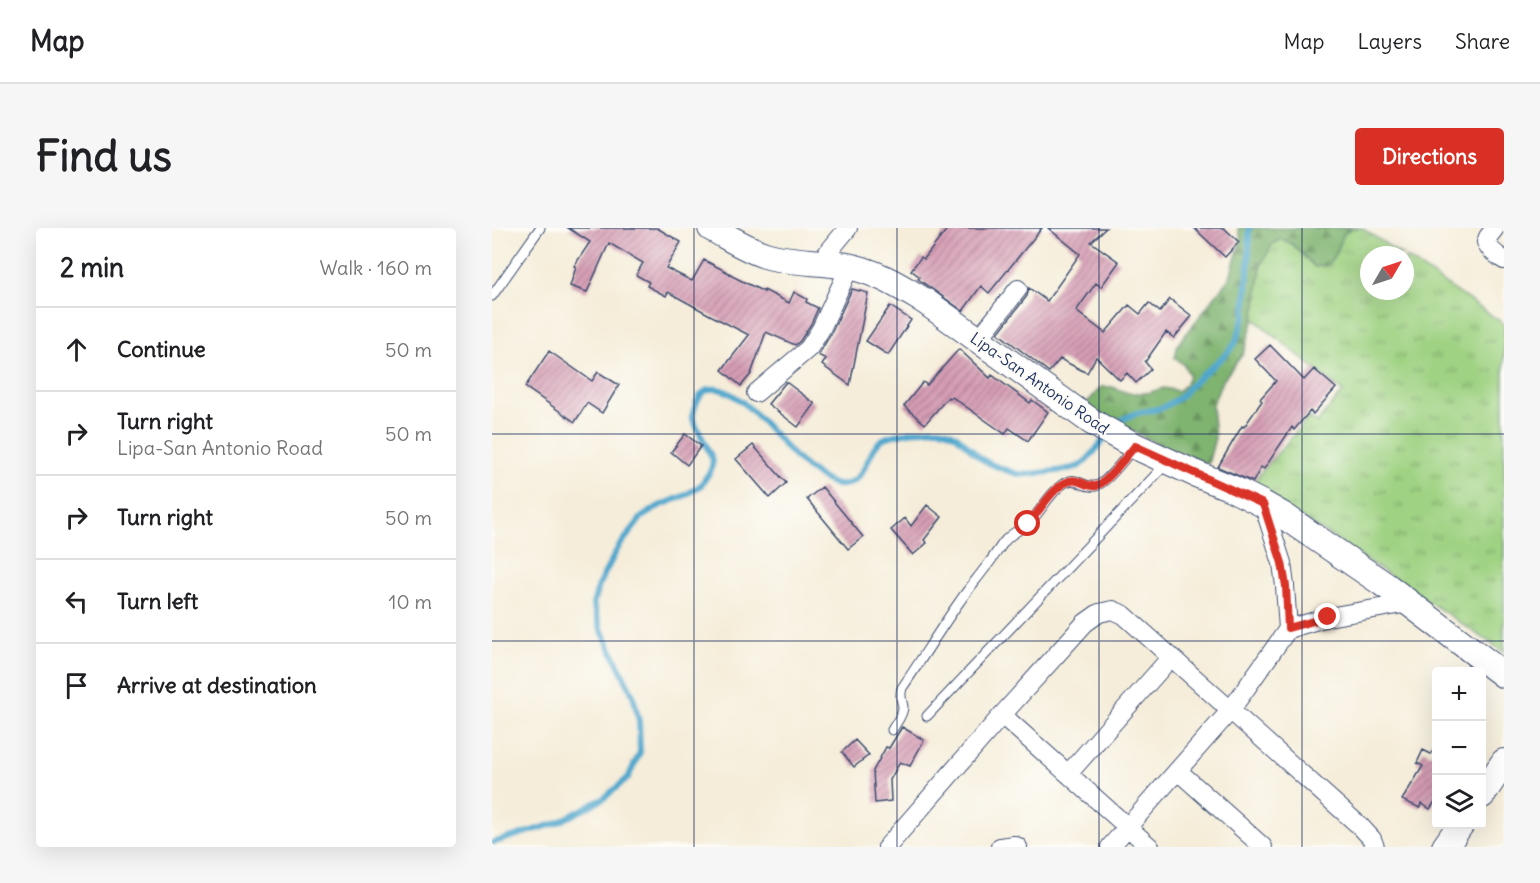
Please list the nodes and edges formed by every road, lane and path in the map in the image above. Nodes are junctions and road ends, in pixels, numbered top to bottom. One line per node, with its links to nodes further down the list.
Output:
1 (540, 228): 9 (lane)
2 (711, 228): 6 (main road, Lipa-San Antonio Road)
3 (848, 228): 6 (street)
4 (1496, 228): 5 (street)
5 (1504, 260)
6 (820, 262): 7 (main road, Lipa-San Antonio Road)
7 (850, 266): 10 (main road, Lipa-San Antonio Road); 11 (street)
8 (1018, 289): 10 (street)
9 (492, 296)
10 (978, 340): 12 (main road, Lipa-San Antonio Road)
11 (756, 393)
12 (1132, 444): 13 (main road, Lipa-San Antonio Road); 22 (lane)
13 (1169, 461): 14 (main road, Lipa-San Antonio Road); 21 (lane)
14 (1263, 504): 15 (main road, Lipa-San Antonio Road); 16 (street)
15 (1409, 603): 16 (street); 18 (main road, Lipa-San Antonio Road)
16 (1288, 628): 19 (street)
17 (1171, 657): 19 (street); 20 (street); 25 (street)
18 (1504, 675)
19 (1230, 711): 24 (street); 35 (street)
20 (1002, 715): 25 (street); 29 (street)
21 (927, 716)
22 (892, 730)
23 (1504, 762): 26 (main road)
24 (1178, 771): 27 (street); 34 (street)
25 (1068, 774): 27 (street)
26 (1486, 789)
27 (1128, 828): 32 (street); 33 (street)
28 (1458, 829): 36 (main road)
29 (887, 847)
30 (1000, 847): 31 (street)
31 (1018, 847)
32 (1110, 847)
33 (1150, 847)
34 (1263, 847)
35 (1376, 847)
36 (1445, 847)

